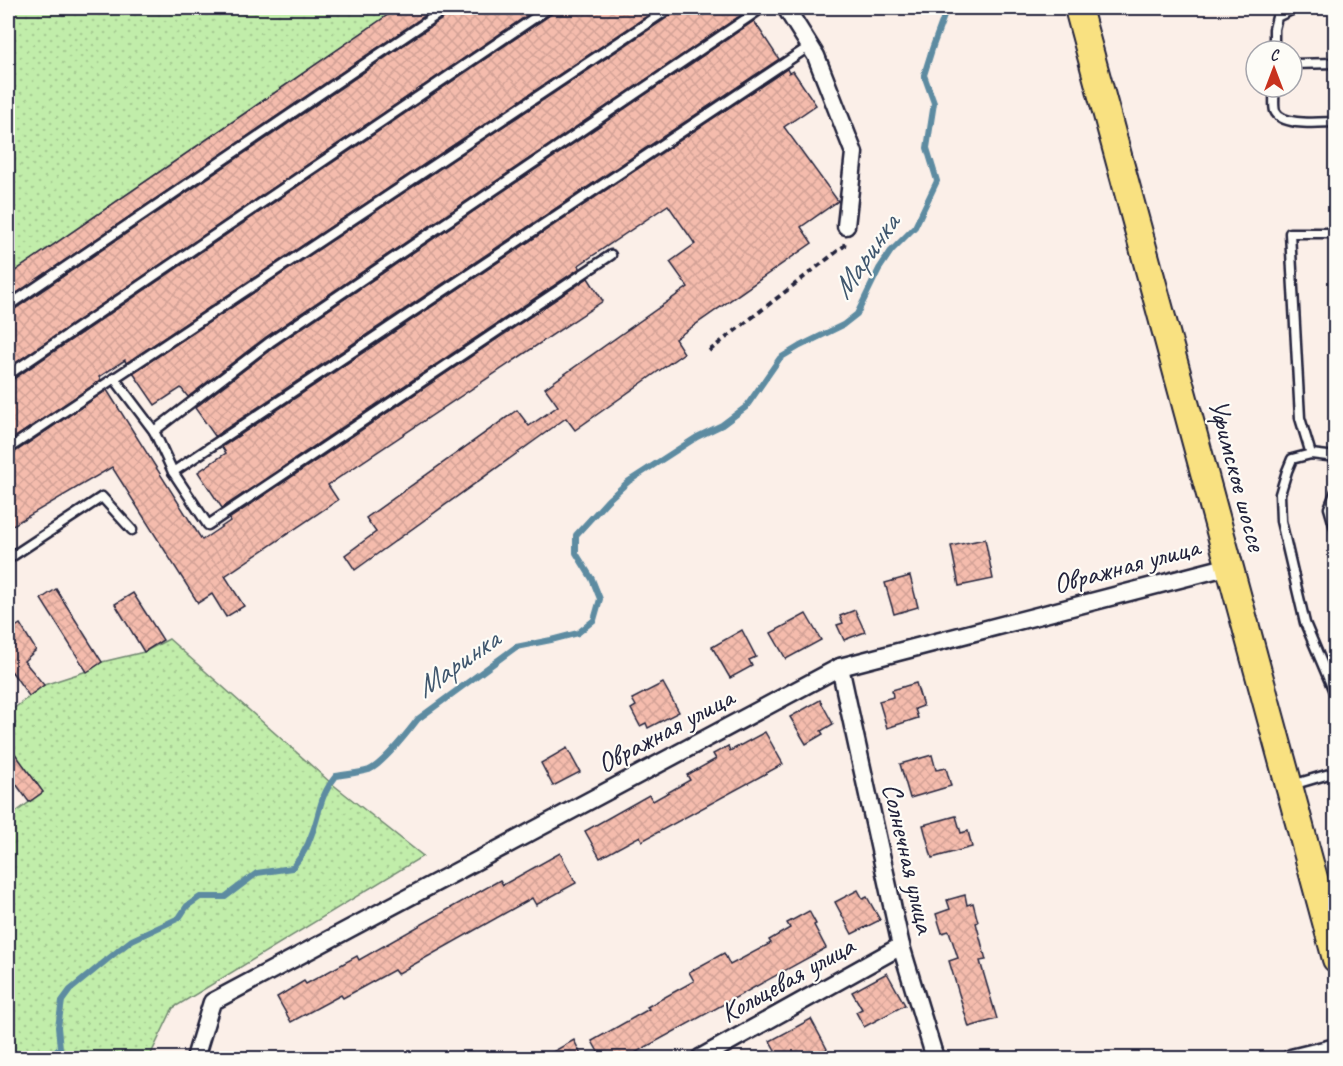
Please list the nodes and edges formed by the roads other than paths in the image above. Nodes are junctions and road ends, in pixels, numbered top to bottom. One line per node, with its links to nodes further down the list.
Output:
1 (447, 8): 17 (lane)
2 (549, 8): 18 (lane)
3 (670, 8): 19 (lane)
4 (762, 8): 20 (lane)
5 (786, 8): 9 (street)
6 (1078, 8): 30 (main road, Уфимское шоссе)
7 (1296, 8): 8 (lane)
8 (1274, 39)
9 (810, 46): 14 (street); 24 (lane)
10 (1335, 63): 11 (lane)
11 (1304, 64)
12 (1275, 99): 13 (lane)
13 (1335, 122)
14 (846, 226)
15 (1335, 233): 22 (lane)
16 (611, 255): 24 (lane)
17 (8, 306)
18 (8, 375)
19 (114, 378): 20 (lane); 21 (lane)
20 (154, 431): 24 (lane)
21 (8, 449)
22 (1311, 454): 23 (lane); 32 (lane)
23 (1335, 456)
24 (173, 472)
25 (1335, 491): 26 (lane)
26 (1332, 507): 28 (lane)
27 (132, 530): 29 (lane)
28 (1335, 532)
29 (8, 559)
30 (1230, 566): 31 (street, Овражная улица); 34 (main road, Уфимское шоссе)
31 (840, 667): 35 (street, Солнечная улица); 38 (street, Овражная улица)
32 (1335, 712)
33 (1335, 772): 34 (lane)
34 (1289, 786): 36 (main road, Уфимское шоссе)
35 (901, 946): 39 (street, Кольцевая улица); 40 (street, Солнечная улица)
36 (1335, 959)
37 (1335, 1047): 41 (street)
38 (195, 1059)
39 (700, 1059)
40 (935, 1059)
41 (1291, 1059)

